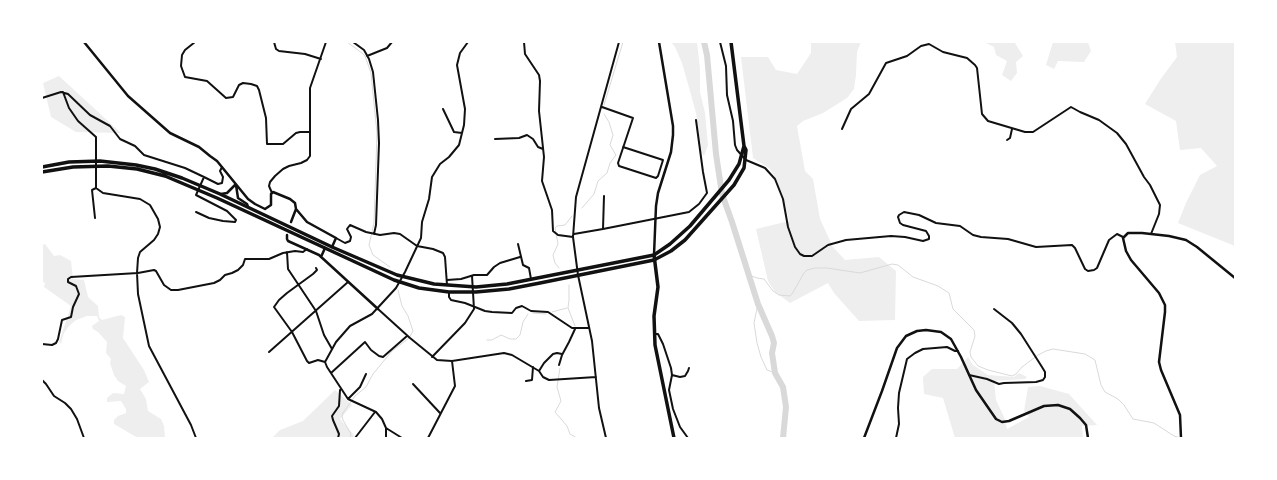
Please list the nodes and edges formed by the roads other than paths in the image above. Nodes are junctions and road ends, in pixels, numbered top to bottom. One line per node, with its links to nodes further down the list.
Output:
1 (84, 42): 32 (street)
2 (194, 42): 22 (street)
3 (274, 42): 14 (street)
4 (326, 42): 14 (street)
5 (353, 42): 13 (street)
6 (392, 42): 13 (street)
7 (468, 42): 23 (street)
8 (524, 42): 28 (street)
9 (619, 42): 17 (street)
10 (659, 42): 44 (street)
11 (720, 42): 29 (street)
12 (731, 42): 26 (main road)
13 (367, 56): 47 (street)
14 (321, 59): 22 (street)
15 (64, 92): 16 (street); 34 (street); 36 (street)
16 (42, 98)
17 (602, 107): 27 (street); 50 (street)
18 (443, 109): 23 (street)
19 (696, 120): 44 (street)
20 (842, 129): 21 (street)
21 (1012, 129): 25 (street); 48 (street)
22 (309, 132): 37 (street)
23 (462, 133): 54 (street)
24 (495, 139): 28 (street)
25 (1007, 140)
26 (744, 146): 29 (main road); 30 (main road)
27 (623, 147): 27 (street)
28 (543, 149): 50 (street)
29 (741, 155): 30 (street); 59 (main road)
30 (746, 160): 51 (street); 62 (main road)
31 (42, 167): 38 (main road)
32 (222, 167): 34 (street); 35 (street)
33 (42, 172): 56 (main road)
34 (204, 177): 42 (street)
35 (236, 185): 37 (street); 38 (street); 40 (street)
36 (96, 187): 43 (street); 65 (street)
37 (272, 193): 41 (street)
38 (220, 194): 40 (main road)
39 (604, 196): 46 (street)
40 (249, 208): 55 (main road)
41 (296, 209): 45 (street); 52 (street)
42 (196, 212)
43 (95, 218)
44 (654, 219): 46 (street); 59 (street)
45 (291, 222)
46 (603, 229): 50 (street)
47 (374, 234): 52 (street); 54 (street)
48 (1151, 234): 51 (street); 69 (street)
49 (287, 235): 57 (street)
50 (574, 236): 64 (street)
51 (1123, 237): 124 (street)
52 (336, 238): 55 (street)
53 (518, 244): 61 (street)
54 (417, 246): 67 (street); 70 (street)
55 (332, 247): 67 (main road)
56 (325, 248): 60 (street); 73 (main road)
57 (307, 249): 58 (street); 60 (street)
58 (287, 252): 65 (street); 74 (street)
59 (654, 255): 62 (main road); 64 (main road)
60 (321, 257): 72 (street)
61 (520, 257): 68 (street); 71 (street)
62 (654, 260): 66 (main road); 84 (main road)
63 (316, 268): 74 (street)
64 (577, 271): 66 (street); 71 (main road)
65 (137, 273): 86 (street); 112 (street)
66 (578, 275): 76 (main road); 81 (street)
67 (403, 277): 73 (street); 75 (main road)
68 (472, 277): 70 (street); 77 (street)
69 (1235, 278)
70 (447, 280): 75 (street)
71 (531, 280): 75 (main road)
72 (348, 282): 78 (street); 80 (street)
73 (400, 283): 76 (main road); 78 (street)
74 (298, 285): 80 (street); 83 (street)
75 (447, 286)
76 (449, 292): 77 (street)
77 (474, 306): 82 (street); 91 (street)
78 (378, 309): 85 (street); 87 (street)
79 (994, 309): 101 (street)
80 (316, 311): 83 (street); 87 (street)
81 (589, 328): 82 (street); 102 (street)
82 (575, 329): 90 (street)
83 (292, 332): 89 (street); 93 (street)
84 (654, 334): 100 (street); 119 (main road)
85 (408, 337): 91 (street); 98 (street)
86 (42, 344)
87 (332, 349): 93 (street)
88 (958, 351): 101 (street); 121 (street); 122 (street)
89 (269, 352)
90 (562, 355): 94 (street); 97 (street)
91 (432, 357): 92 (street)
92 (452, 361): 95 (street); 109 (street)
93 (325, 362): 98 (street)
94 (559, 365)
95 (533, 367): 97 (street); 104 (street)
96 (689, 368): 100 (street)
97 (539, 371): 102 (street)
98 (332, 373): 106 (street)
99 (366, 374): 107 (street)
100 (672, 375): 120 (street)
101 (968, 375): 123 (street)
102 (596, 377): 118 (street)
103 (42, 380): 111 (street)
104 (526, 382)
105 (413, 384): 109 (street)
106 (341, 389): 107 (street); 113 (street)
107 (349, 399): 108 (street)
108 (375, 412): 110 (street); 114 (street)
109 (440, 413): 117 (street)
110 (386, 428): 115 (street); 116 (street)
111 (84, 438)
112 (196, 438)
113 (338, 438)
114 (355, 438)
115 (386, 438)
116 (402, 438)
117 (428, 438)
118 (606, 438)
119 (674, 438)
120 (688, 438)
121 (864, 438)
122 (896, 438)
123 (1088, 438)
124 (1181, 438)

